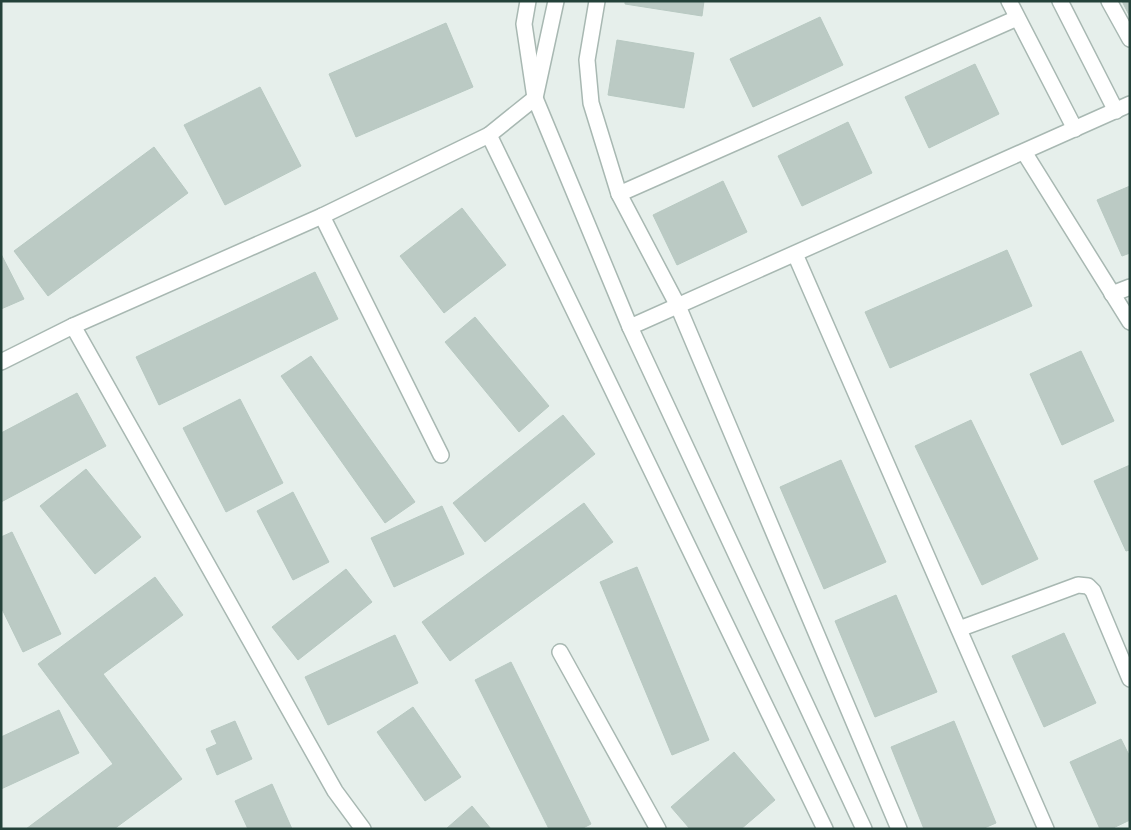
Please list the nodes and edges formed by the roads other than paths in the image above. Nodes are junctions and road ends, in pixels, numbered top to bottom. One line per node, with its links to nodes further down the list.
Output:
1 (528, 1): 9 (street)
2 (556, 1): 9 (street)
3 (597, 1): 14 (street)
4 (1009, 1): 7 (street)
5 (1060, 1): 10 (street)
6 (1109, 1): 8 (street)
7 (1018, 18): 11 (street); 14 (street)
8 (1130, 39)
9 (535, 98): 12 (street); 22 (street)
10 (1123, 107): 11 (street)
11 (1075, 129): 13 (street)
12 (489, 135): 15 (street); 30 (street)
13 (1024, 152): 16 (street); 18 (street)
14 (619, 194): 19 (street)
15 (322, 216): 21 (street); 24 (street)
16 (795, 254): 19 (street); 25 (street)
17 (1130, 287): 18 (street)
18 (1112, 294): 20 (street)
19 (678, 306): 22 (street); 32 (street)
20 (1130, 322)
21 (73, 326): 23 (street); 28 (street)
22 (630, 328): 31 (street)
23 (1, 362)
24 (441, 455)
25 (960, 630): 27 (street); 33 (street)
26 (560, 652): 29 (street)
27 (1130, 679)
28 (363, 829)
29 (658, 829)
30 (826, 829)
31 (864, 829)
32 (899, 829)
33 (1046, 829)

